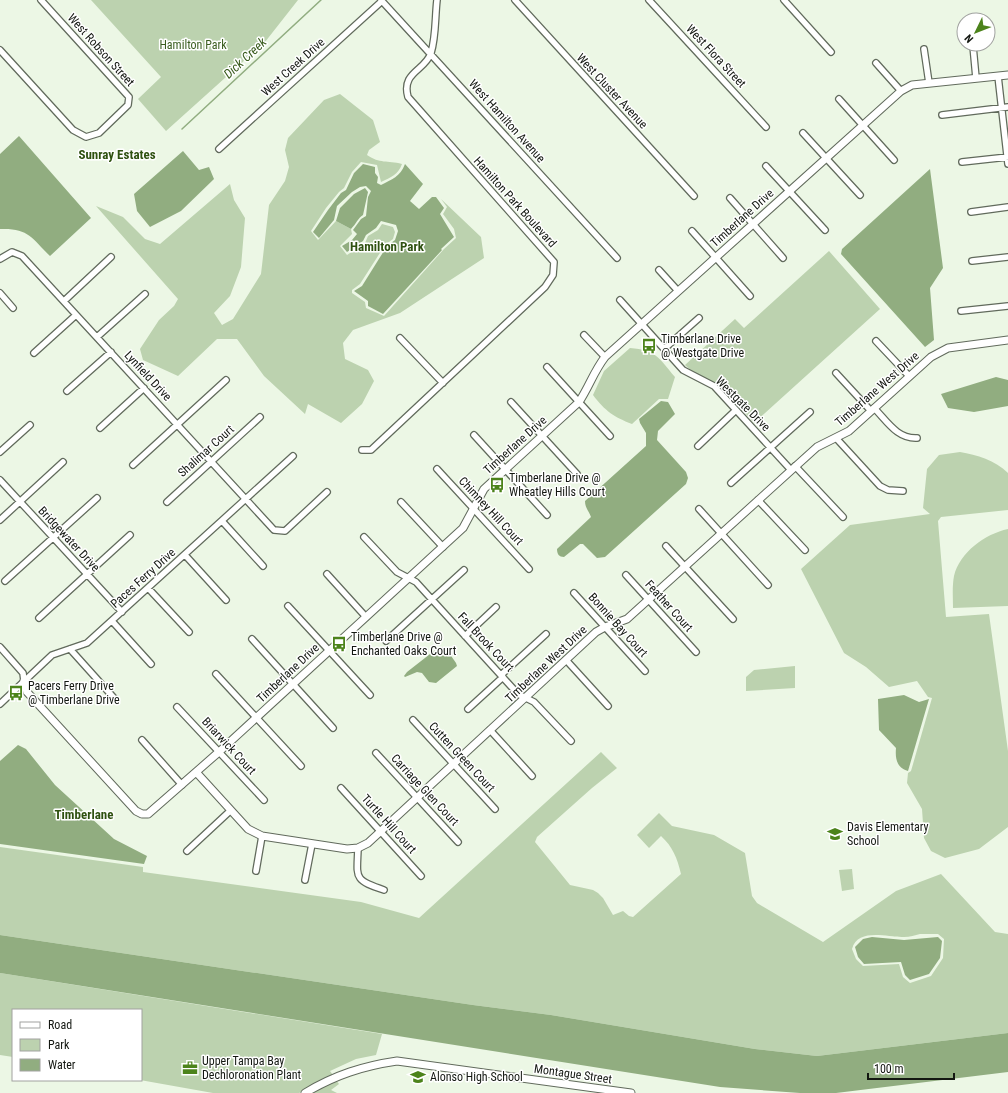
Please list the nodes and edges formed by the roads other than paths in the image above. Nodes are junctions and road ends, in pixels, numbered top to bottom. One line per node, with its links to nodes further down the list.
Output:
1 (41, 0): 8 (street, West Robson Street)
2 (381, 0): 11 (street, West Hamilton Avenue); 24 (street, West Creek Drive)
3 (437, 0): 11 (street)
4 (514, 0): 33 (street, West Cluster Avenue)
5 (649, 0): 22 (street, West Flora Street)
6 (784, 0): 9 (street)
7 (924, 49): 16 (street)
8 (0, 50)
9 (831, 52)
10 (974, 52): 15 (street)
11 (430, 54): 42 (street, West Hamilton Avenue); 73 (street, Hamilton Park Boulevard)
12 (876, 63): 17 (street)
13 (1008, 75): 14 (street, Timberlane Drive)
14 (998, 76): 15 (street, Timberlane Drive); 19 (street)
15 (976, 78): 16 (street, Timberlane Drive)
16 (929, 83): 17 (street, Timberlane Drive)
17 (900, 91): 21 (street, Timberlane Drive)
18 (839, 99): 21 (street)
19 (1005, 108): 20 (street); 25 (street)
20 (942, 114)
21 (862, 124): 26 (street, Timberlane Drive); 27 (street)
22 (766, 127)
23 (803, 133): 26 (street)
24 (219, 149)
25 (1008, 157): 28 (street); 29 (street)
26 (826, 158): 31 (street, Timberlane Drive); 32 (street)
27 (894, 160)
28 (962, 162)
29 (1008, 164)
30 (766, 166): 31 (street)
31 (788, 191): 37 (street, Timberlane Drive); 38 (street)
32 (860, 195)
33 (694, 196)
34 (730, 198): 37 (street)
35 (1008, 207): 36 (street)
36 (971, 212)
37 (752, 224): 43 (street, Timberlane Drive); 44 (street)
38 (825, 230)
39 (692, 231): 43 (street)
40 (112, 257): 53 (street)
41 (1008, 257): 46 (street)
42 (617, 258)
43 (715, 258): 48 (street, Timberlane Drive); 51 (street)
44 (783, 258)
45 (0, 259): 53 (street, Lynfield Drive)
46 (972, 261)
47 (659, 270): 48 (street)
48 (678, 291): 59 (street, Timberlane Drive)
49 (0, 294): 55 (street)
50 (145, 294): 61 (street)
51 (750, 296)
52 (620, 300): 59 (street, Westgate Drive)
53 (64, 301): 57 (street, Lynfield Drive)
54 (1008, 306): 56 (street)
55 (13, 308)
56 (961, 311)
57 (76, 315): 61 (street, Lynfield Drive); 67 (street)
58 (699, 318): 65 (street)
59 (641, 325): 65 (street, Westgate Drive); 68 (street, Timberlane Drive)
60 (584, 335): 68 (street)
61 (97, 337): 66 (street, Lynfield Drive)
62 (400, 338): 73 (street)
63 (1008, 340): 71 (street, Timberlane West Drive)
64 (876, 341): 71 (street)
65 (664, 350): 79 (street, Westgate Drive)
66 (111, 352): 74 (street, Lynfield Drive); 75 (street)
67 (34, 353)
68 (605, 357): 77 (street, Timberlane Drive)
69 (547, 368): 77 (street)
70 (836, 373): 78 (street)
71 (909, 376): 78 (street, Timberlane West Drive)
72 (226, 380): 82 (street)
73 (443, 383): 92 (street, Hamilton Park Boulevard)
74 (144, 388): 82 (street, Lynfield Drive); 84 (street)
75 (67, 391)
76 (511, 402): 86 (street)
77 (579, 402): 86 (street, Timberlane Drive); 87 (street)
78 (873, 409): 88 (street, Timberlane West Drive); 89 (street)
79 (736, 410): 90 (street); 91 (street, Westgate Drive)
80 (810, 412): 91 (street)
81 (260, 417): 95 (street, Shalimar Court)
82 (177, 424): 95 (street, Lynfield Drive); 97 (street)
83 (30, 425): 93 (street)
84 (100, 428)
85 (474, 435): 98 (street)
86 (542, 436): 98 (street, Timberlane Drive); 101 (street)
87 (610, 436)
88 (836, 438): 99 (street, Timberlane West Drive); 104 (street)
89 (917, 438)
90 (698, 446)
91 (770, 447): 99 (street, Westgate Drive); 103 (street)
92 (362, 450)
93 (0, 452)
94 (294, 456): 107 (street, Paces Ferry Drive)
95 (211, 461): 107 (street, Lynfield Drive); 110 (street, Shalimar Court)
96 (63, 462): 109 (street)
97 (133, 465)
98 (505, 468): 112 (street, Timberlane Drive); 114 (street)
99 (793, 468): 108 (street, Timberlane West Drive); 115 (street, Westgate Drive)
100 (437, 469): 112 (street, Chimney Hill Court)
101 (577, 474)
102 (0, 480): 109 (street, Bridgewater Drive)
103 (730, 483)
104 (903, 491)
105 (327, 492): 107 (street, Lynfield Drive)
106 (97, 498): 121 (street)
107 (246, 499): 117 (street, Paces Ferry Drive)
108 (758, 500): 118 (street, Timberlane West Drive); 124 (street)
109 (20, 502): 116 (street); 121 (street, Bridgewater Drive)
110 (167, 502)
111 (401, 502): 123 (street)
112 (474, 508): 123 (street, Timberlane Drive); 128 (street, Chimney Hill Court)
113 (699, 509): 118 (street)
114 (547, 514)
115 (842, 517)
116 (0, 520)
117 (222, 521): 125 (street, Paces Ferry Drive); 126 (street)
118 (721, 534): 127 (street, Timberlane West Drive); 135 (street)
119 (130, 535): 131 (street)
120 (364, 537): 133 (street, Fall Brook Court)
121 (53, 538): 131 (street, Bridgewater Drive); 134 (street)
122 (666, 546): 127 (street)
123 (443, 547): 133 (street, Timberlane Drive)
124 (805, 550)
125 (185, 555): 136 (street, Paces Ferry Drive); 139 (street)
126 (263, 566)
127 (685, 567): 140 (street, Timberlane West Drive); 146 (street)
128 (529, 569)
129 (464, 570): 138 (street)
130 (328, 574): 144 (street)
131 (87, 575): 143 (street, Bridgewater Drive); 145 (street)
132 (626, 575): 140 (street, Feather Court)
133 (408, 579): 138 (street, Fall Brook Court); 144 (street, Timberlane Drive)
134 (5, 581)
135 (768, 585)
136 (148, 588): 143 (street, Paces Ferry Drive); 149 (street)
137 (574, 593): 148 (street, Bonnie Bay Court)
138 (431, 599): 151 (street, Fall Brook Court); 153 (street)
139 (226, 600)
140 (649, 600): 148 (street, Timberlane West Drive); 157 (street, Feather Court)
141 (288, 606): 156 (street)
142 (496, 607): 151 (street)
143 (122, 612): 147 (street, Paces Ferry Drive)
144 (366, 617): 156 (street, Timberlane Drive)
145 (39, 618)
146 (733, 619)
147 (112, 621): 155 (street, Paces Ferry Drive); 159 (street)
148 (605, 626): 158 (street, Timberlane West Drive); 160 (street, Bonnie Bay Court)
149 (189, 632)
150 (546, 634): 162 (street)
151 (465, 636): 162 (street, Fall Brook Court)
152 (252, 639): 164 (street)
153 (386, 642)
154 (0, 647): 163 (street)
155 (70, 649): 163 (street, Paces Ferry Drive); 166 (street)
156 (329, 651): 164 (street, Timberlane Drive); 165 (street)
157 (696, 652)
158 (566, 661): 167 (street, Timberlane West Drive); 169 (street)
159 (150, 664)
160 (646, 671)
161 (216, 674): 172 (street)
162 (502, 676): 167 (street, Fall Brook Court); 171 (street)
163 (24, 681): 168 (street, Paces Ferry Drive); 184 (street, Timberlane Drive)
164 (293, 684): 172 (street, Timberlane Drive); 174 (street)
165 (370, 695)
166 (114, 698)
167 (526, 698): 175 (street, Timberlane West Drive); 177 (street, Fall Brook Court)
168 (0, 704)
169 (608, 706)
170 (177, 707): 178 (street, Briarwick Court)
171 (468, 709)
172 (256, 718): 178 (street, Timberlane Drive); 181 (street)
173 (413, 720): 180 (street, Cutten Green Court)
174 (333, 728)
175 (490, 730): 180 (street, Timberlane West Drive); 183 (street)
176 (142, 740): 184 (street)
177 (570, 741)
178 (220, 751): 182 (street, Timberlane Drive); 187 (street, Briarwick Court)
179 (376, 753): 186 (street, Carriage Glen Court)
180 (454, 764): 186 (street, Timberlane West Drive); 188 (street, Cutten Green Court)
181 (301, 766)
182 (196, 772): 184 (street, Timberlane Drive); 189 (street)
183 (532, 776)
184 (182, 785)
185 (340, 788): 190 (street, Turtle Hill Court)
186 (417, 798): 190 (street, Timberlane West Drive); 192 (street, Carriage Glen Court)
187 (264, 800)
188 (495, 809)
189 (230, 811): 191 (street); 195 (street)
190 (381, 832): 194 (street, Timberlane West Drive); 197 (street, Turtle Hill Court)
191 (262, 836): 193 (street); 196 (street)
192 (458, 842)
193 (312, 844): 194 (street); 198 (street)
194 (358, 848): 199 (street)
195 (187, 851)
196 (256, 870)
197 (421, 876)
198 (305, 880)
199 (384, 890)
200 (305, 1093): 201 (street, Montague Street)
201 (631, 1093)

